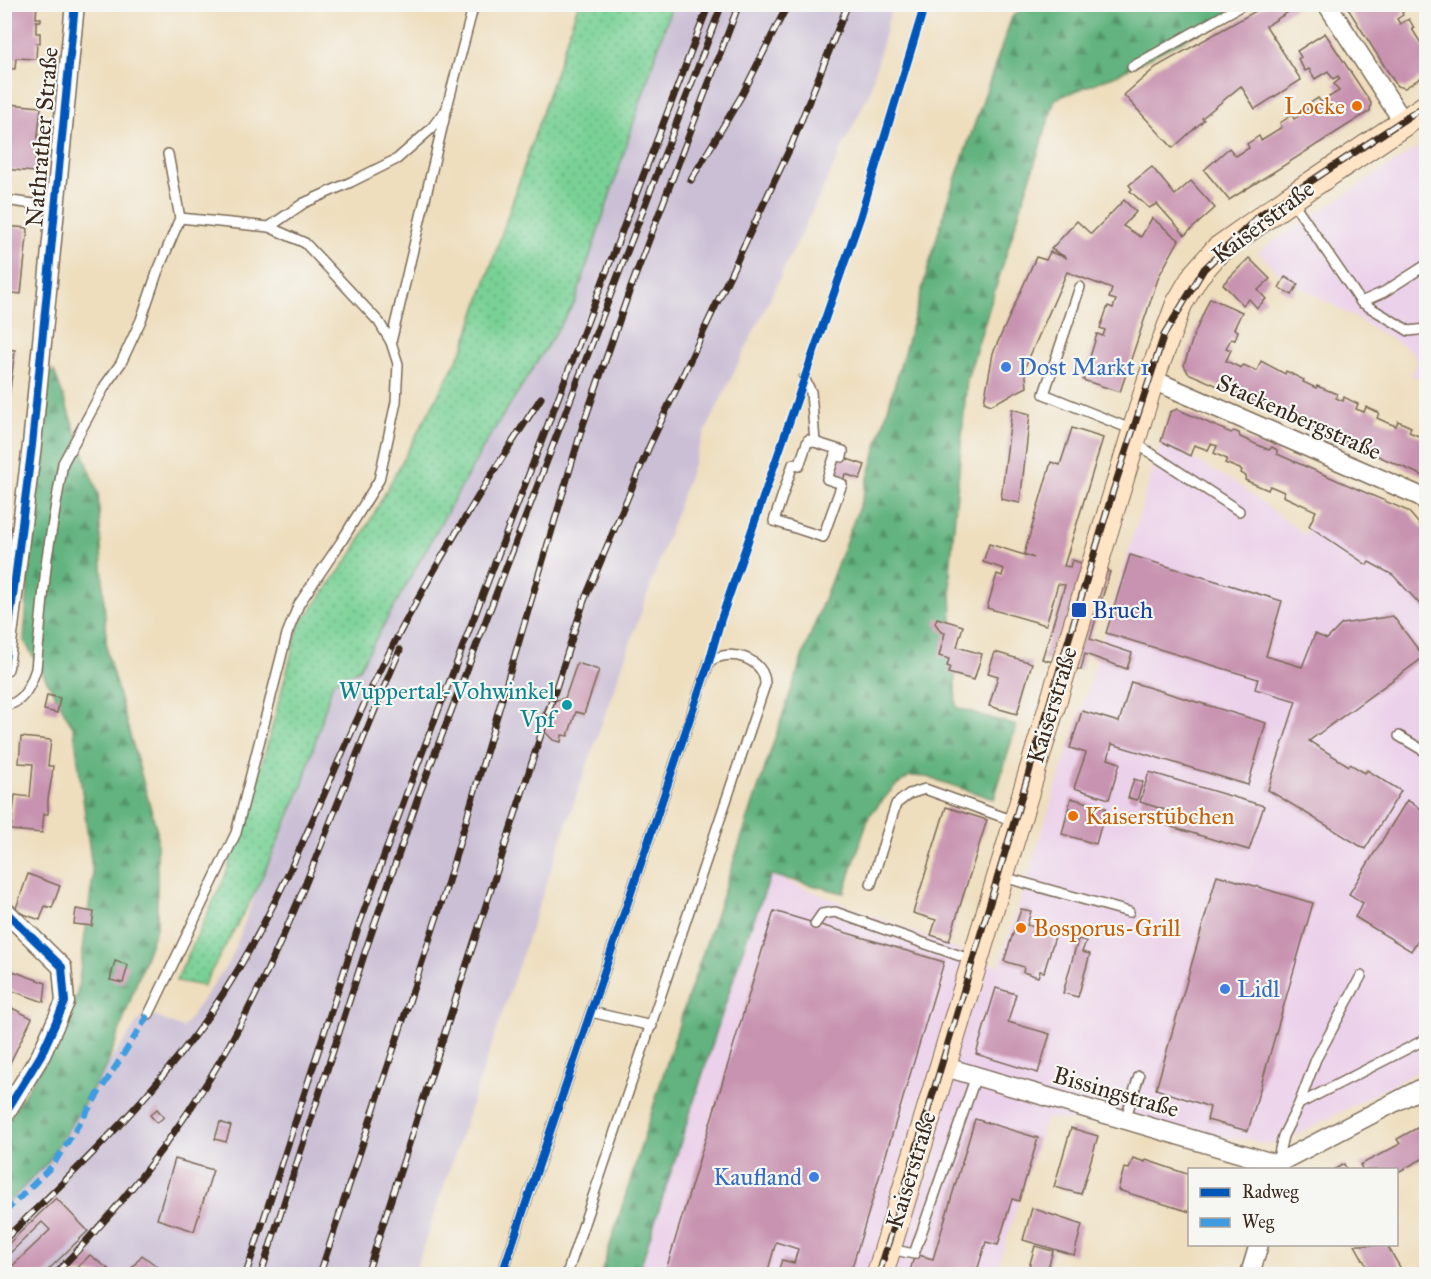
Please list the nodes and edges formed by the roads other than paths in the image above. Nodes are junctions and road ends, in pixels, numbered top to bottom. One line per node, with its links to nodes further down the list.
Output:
1 (75, 4): 12 (street, Nathrather Straße)
2 (474, 4): 6 (lane)
3 (1244, 4): 5 (lane)
4 (1327, 4): 8 (street)
5 (1132, 67)
6 (447, 107): 14 (lane); 19 (lane)
7 (1426, 108): 8 (main road, Kaiserstraße)
8 (1404, 123): 10 (main road, Kaiserstraße)
9 (168, 154): 13 (lane)
10 (1290, 199): 17 (lane); 21 (main road, Kaiserstraße)
11 (4, 200): 12 (lane)
12 (56, 207): 26 (street, Nathrather Straße)
13 (180, 218): 14 (lane); 27 (lane)
14 (269, 227): 19 (lane)
15 (1426, 265): 17 (lane)
16 (1080, 287): 22 (lane)
17 (1361, 302): 18 (lane)
18 (1426, 329)
19 (391, 342): 39 (lane)
20 (804, 378): 23 (lane)
21 (1151, 379): 22 (main road, Kaiserstraße); 24 (street, Stackenbergstraße)
22 (1133, 436): 25 (lane); 30 (main road, Kaiserstraße)
23 (815, 442): 23 (lane)
24 (1426, 503)
25 (1239, 511)
26 (4, 667)
27 (4, 705)
28 (1399, 735): 29 (lane)
29 (1426, 752)
30 (1017, 821): 31 (main road, Kaiserstraße); 32 (lane)
31 (1000, 876): 34 (lane); 36 (main road, Kaiserstraße)
32 (872, 884)
33 (4, 910): 47 (street)
34 (1129, 912)
35 (815, 924): 36 (lane)
36 (975, 961): 42 (main road, Kaiserstraße)
37 (1361, 976): 46 (lane)
38 (591, 1012): 40 (lane); 40 (lane); 52 (lane)
39 (149, 1014)
40 (652, 1026): 53 (lane)
41 (1426, 1039): 46 (lane)
42 (942, 1066): 43 (street, Bissingstraße); 51 (main road, Kaiserstraße)
43 (976, 1076): 48 (street, Bissingstraße); 51 (lane)
44 (1139, 1076): 48 (lane)
45 (1426, 1086): 49 (street)
46 (1299, 1104): 49 (lane)
47 (4, 1115)
48 (1125, 1120): 49 (street, Bissingstraße)
49 (1276, 1167)
50 (1259, 1246): 55 (street)
51 (887, 1249): 54 (main road, Kaiserstraße)
52 (502, 1275)
53 (567, 1275)
54 (879, 1275)
55 (1250, 1275)

